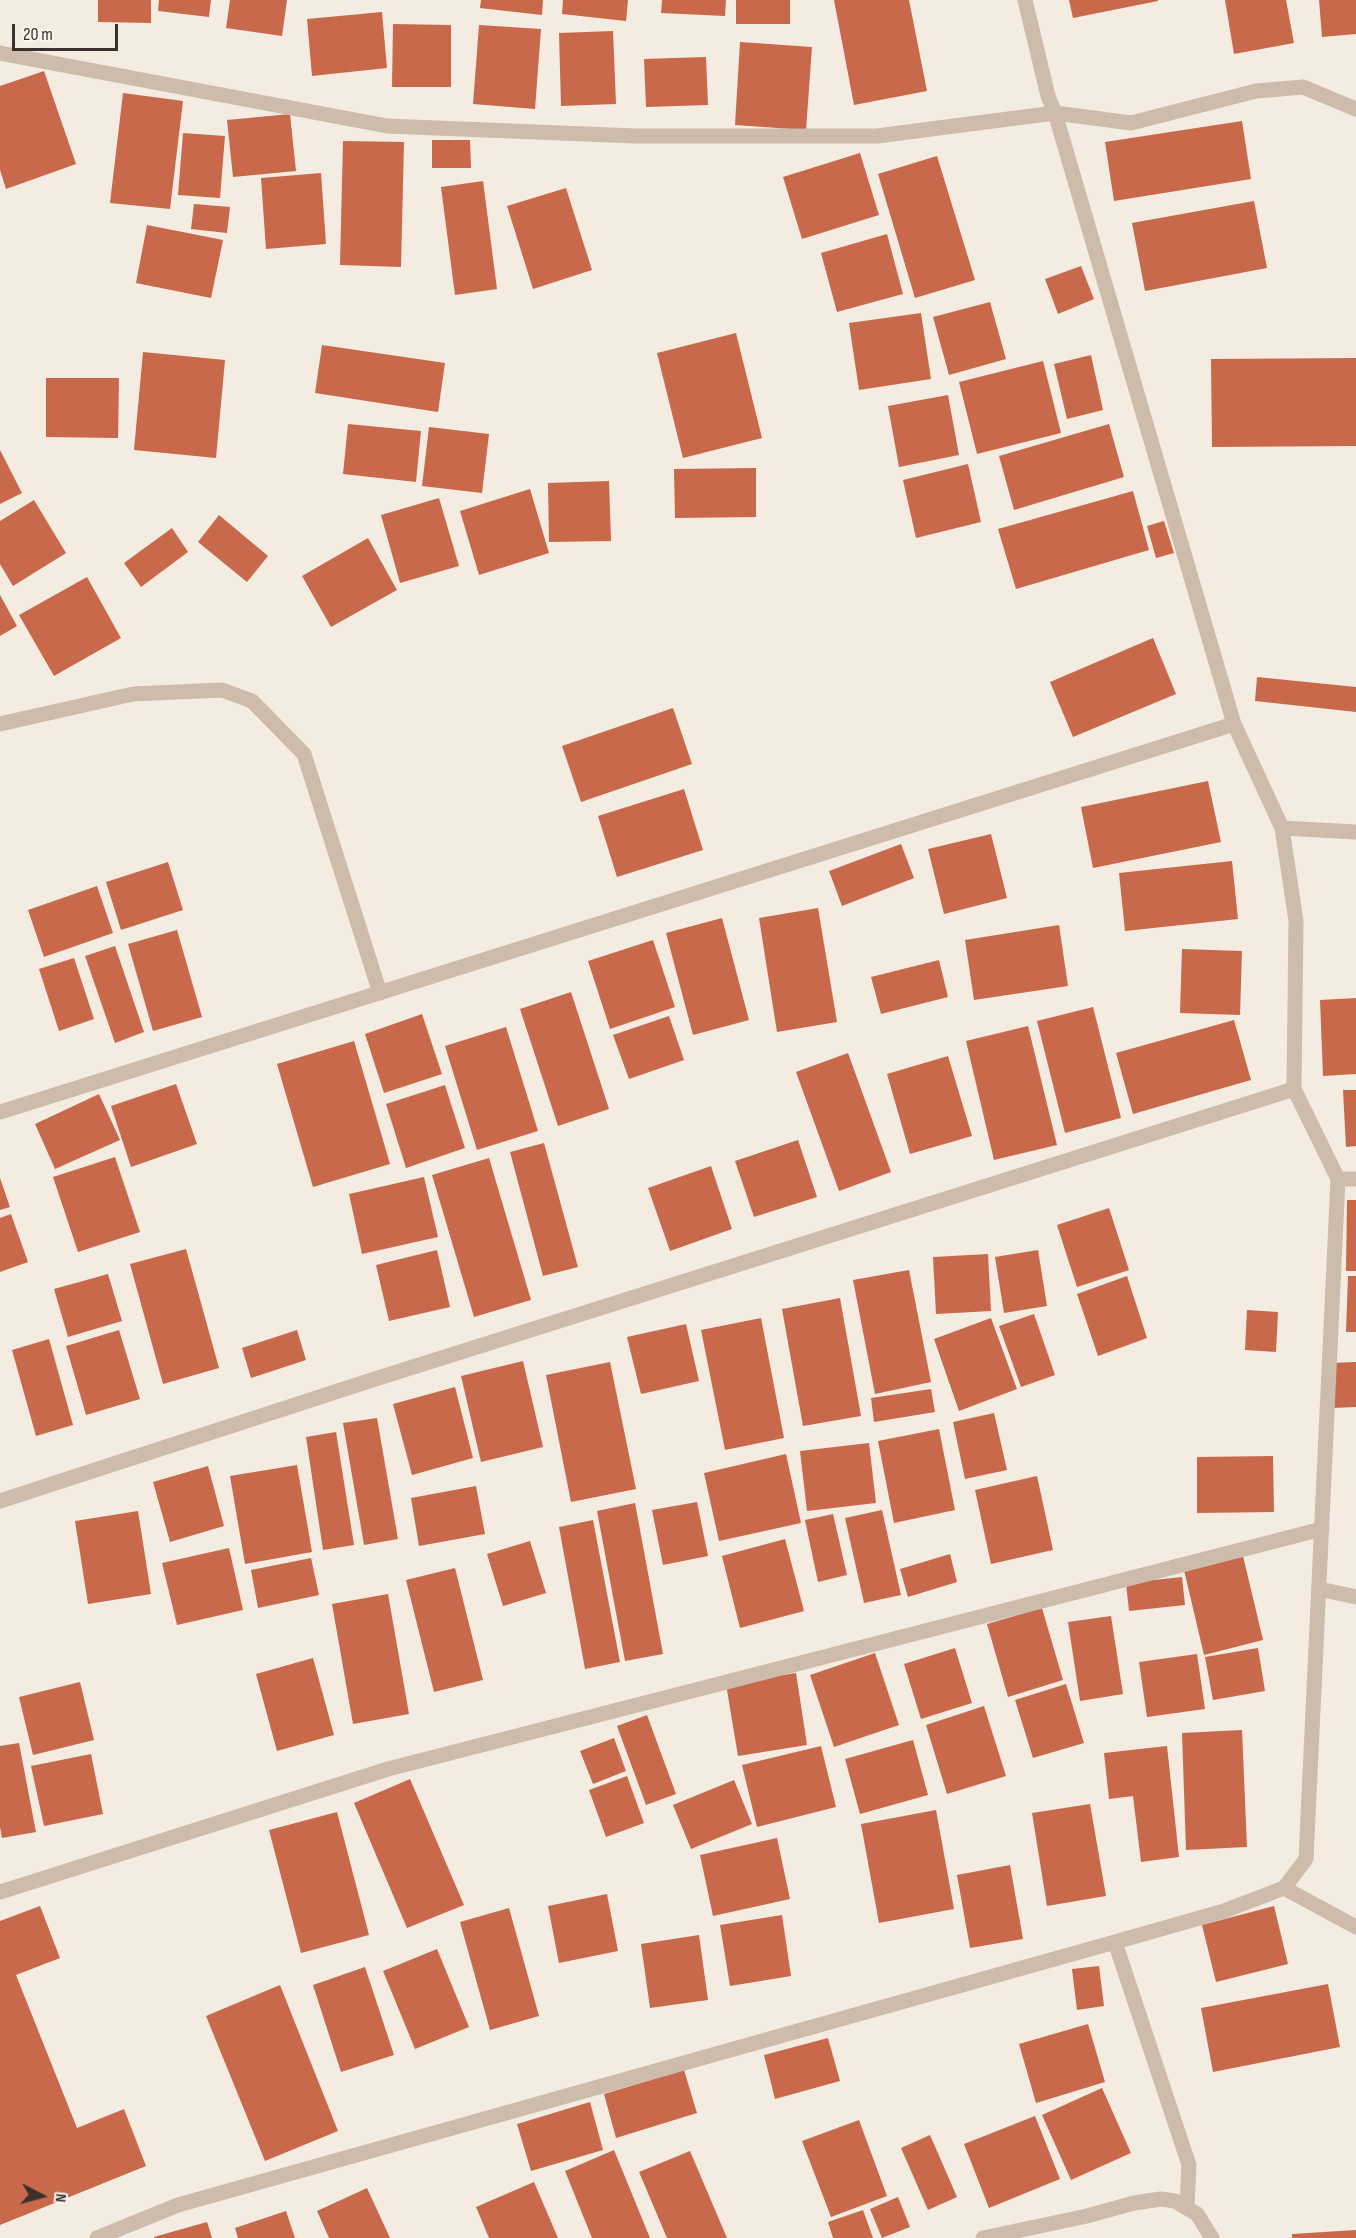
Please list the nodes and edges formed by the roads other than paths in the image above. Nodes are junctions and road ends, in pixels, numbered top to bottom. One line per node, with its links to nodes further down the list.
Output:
1 (1024, 0): 4 (street)
2 (0, 53): 4 (street)
3 (1356, 109): 4 (street)
4 (1055, 113): 6 (street)
5 (0, 724): 9 (street)
6 (1234, 724): 7 (street); 9 (street)
7 (1282, 828): 8 (street); 10 (street)
8 (1356, 832)
9 (380, 993): 11 (street)
10 (1294, 1089): 12 (street); 14 (street)
11 (0, 1112)
12 (1338, 1179): 13 (street); 15 (street)
13 (1356, 1179)
14 (0, 1501)
15 (1322, 1529): 16 (street); 19 (street)
16 (1319, 1589): 17 (street); 18 (street)
17 (1356, 1597)
18 (1284, 1888): 20 (street); 21 (street)
19 (0, 1892)
20 (1356, 1927)
21 (1115, 1942): 22 (street); 23 (street)
22 (1187, 2207): 24 (street); 25 (street)
23 (97, 2238)
24 (983, 2238)
25 (1212, 2238)

